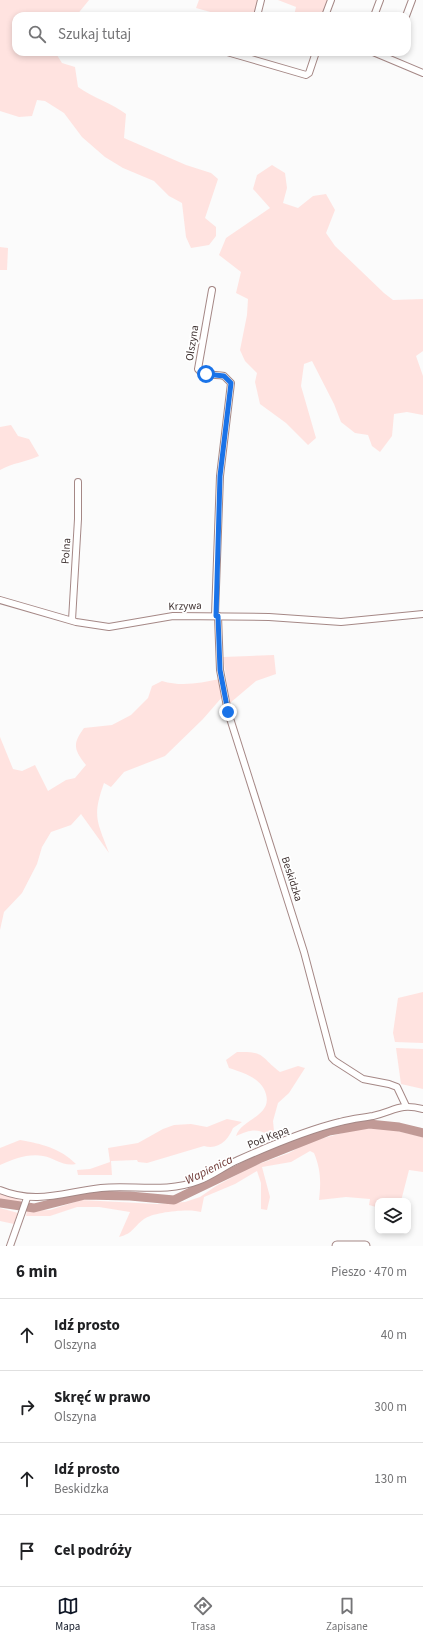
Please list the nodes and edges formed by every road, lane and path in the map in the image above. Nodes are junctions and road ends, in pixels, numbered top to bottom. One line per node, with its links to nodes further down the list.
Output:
1 (261, 0): 5 (street)
2 (331, 0): 6 (street)
3 (380, 0): 7 (street)
4 (412, 0): 8 (street)
5 (258, 12)
6 (326, 12)
7 (376, 12)
8 (408, 12)
9 (249, 56): 10 (street)
10 (315, 56)
11 (391, 56): 12 (street)
12 (423, 73)
13 (212, 290): 17 (street, Olszyna)
14 (78, 482): 18 (street, Polna)
15 (0, 600): 18 (street, Krzywa)
16 (423, 614): 17 (street, Krzywa)
17 (217, 616): 18 (street, Krzywa); 19 (street, Beskidzka)
18 (72, 620)
19 (406, 1106): 20 (street, Pod Kępą); 22 (street, Pod Kępą)
20 (423, 1109)
21 (0, 1190): 22 (street)
22 (27, 1198): 23 (street)
23 (10, 1246)
24 (337, 1246): 25 (street)
25 (365, 1246)

